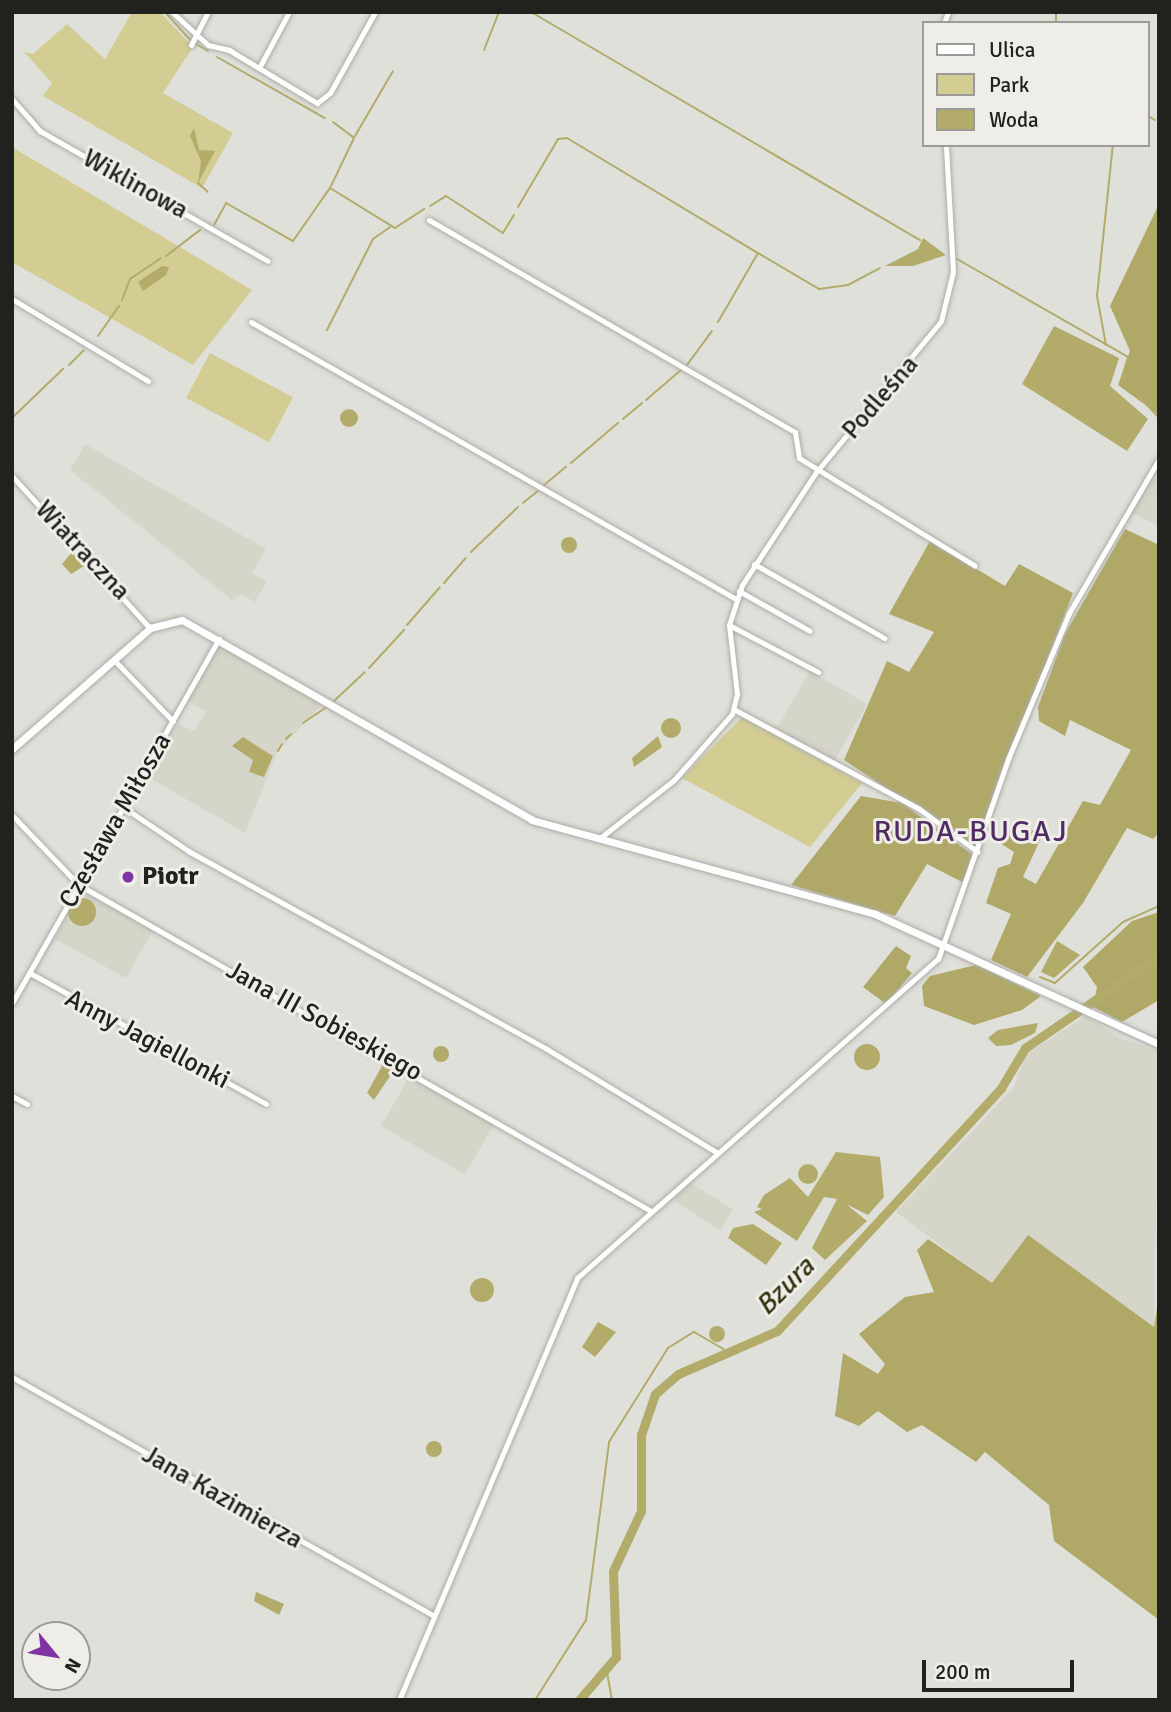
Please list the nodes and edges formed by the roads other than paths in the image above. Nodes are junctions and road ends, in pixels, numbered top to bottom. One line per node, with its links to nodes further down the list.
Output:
1 (172, 12): 5 (street)
2 (208, 12): 5 (street)
3 (289, 12): 7 (street)
4 (375, 12): 7 (street)
5 (196, 34): 6 (street); 7 (street)
6 (191, 45)
7 (259, 68)
8 (12, 99): 11 (street, Wiklinowa)
9 (946, 147): 16 (street, Podleśna)
10 (429, 220): 16 (street)
11 (268, 261)
12 (12, 299): 14 (street)
13 (251, 322): 21 (street)
14 (148, 381)
15 (1159, 459): 35 (street)
16 (817, 471): 18 (street, Podleśna); 19 (street)
17 (12, 476): 23 (street, Wiatraczna)
18 (754, 565): 20 (street, Podleśna); 25 (street)
19 (975, 566)
20 (739, 591): 21 (street, Podleśna); 24 (street)
21 (736, 599): 22 (street, Podleśna)
22 (729, 625): 28 (street); 29 (street, Podleśna)
23 (150, 628): 26 (street); 27 (street)
24 (810, 631)
25 (884, 638)
26 (219, 639): 30 (street, Czesława Miłosza); 34 (street)
27 (114, 660): 30 (street); 31 (street)
28 (818, 672)
29 (735, 710): 34 (street); 35 (street)
30 (173, 721): 32 (street, Czesława Miłosza)
31 (12, 749)
32 (123, 807): 36 (street, Czesława Miłosza); 44 (street)
33 (12, 815): 36 (street, Jana III Sobieskiego)
34 (600, 838): 37 (street)
35 (978, 852): 37 (street)
36 (79, 885): 38 (street, Czesława Miłosza); 45 (street, Jana III Sobieskiego)
37 (945, 943): 40 (street); 44 (street)
38 (30, 973): 39 (street, Czesława Miłosza); 43 (street, Anny Jagiellonki)
39 (12, 1003)
40 (1159, 1044)
41 (12, 1096): 42 (street)
42 (27, 1104)
43 (266, 1104)
44 (718, 1153): 45 (street)
45 (651, 1211): 47 (street)
46 (12, 1377): 47 (street, Jana Kazimierza)
47 (434, 1616): 48 (street)
48 (399, 1700)

